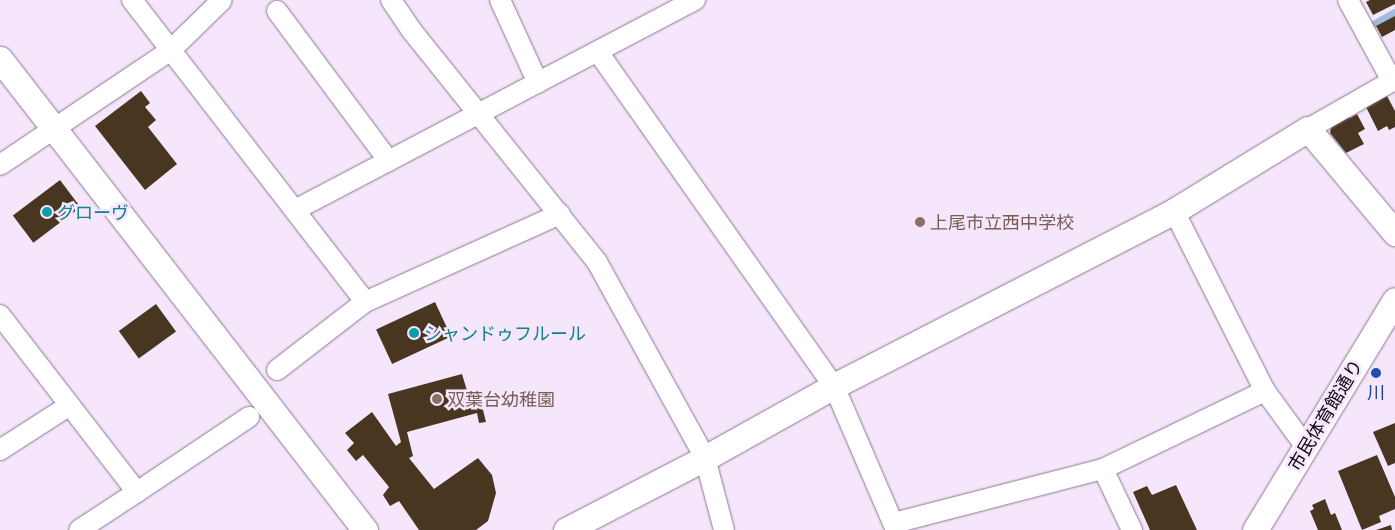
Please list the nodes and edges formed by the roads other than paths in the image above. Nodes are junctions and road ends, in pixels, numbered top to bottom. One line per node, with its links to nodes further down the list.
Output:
1 (132, 0): 8 (street)
2 (222, 0): 8 (street)
3 (391, 0): 12 (street)
4 (695, 0): 9 (street)
5 (1348, 0): 13 (street)
6 (502, 1): 11 (street)
7 (277, 11): 15 (street)
8 (172, 50): 14 (street); 17 (street)
9 (598, 52): 11 (street); 25 (street)
10 (0, 58): 14 (street)
11 (538, 83): 12 (street)
12 (480, 114): 15 (street); 19 (street)
13 (1308, 129): 18 (street); 20 (street)
14 (54, 130): 16 (street); 36 (street)
15 (389, 161): 17 (street)
16 (0, 165)
17 (295, 210): 21 (street)
18 (1174, 212): 25 (street); 26 (street)
19 (560, 214): 21 (street); 31 (street)
20 (1395, 233)
21 (365, 302): 24 (street)
22 (1394, 303): 29 (street, 市民体育館通り)
23 (0, 315): 27 (street)
24 (277, 370)
25 (834, 386): 31 (street); 34 (street)
26 (1265, 391): 29 (street); 32 (street)
27 (70, 404): 30 (street); 33 (street)
28 (250, 417): 33 (street)
29 (1306, 447): 40 (street, 市民体育館通り)
30 (0, 450)
31 (705, 458): 37 (street); 38 (street)
32 (1102, 469): 34 (street); 39 (street)
33 (137, 492): 35 (street)
34 (895, 526)
35 (79, 530)
36 (366, 530)
37 (566, 530)
38 (724, 530)
39 (1132, 530)
40 (1254, 530)

